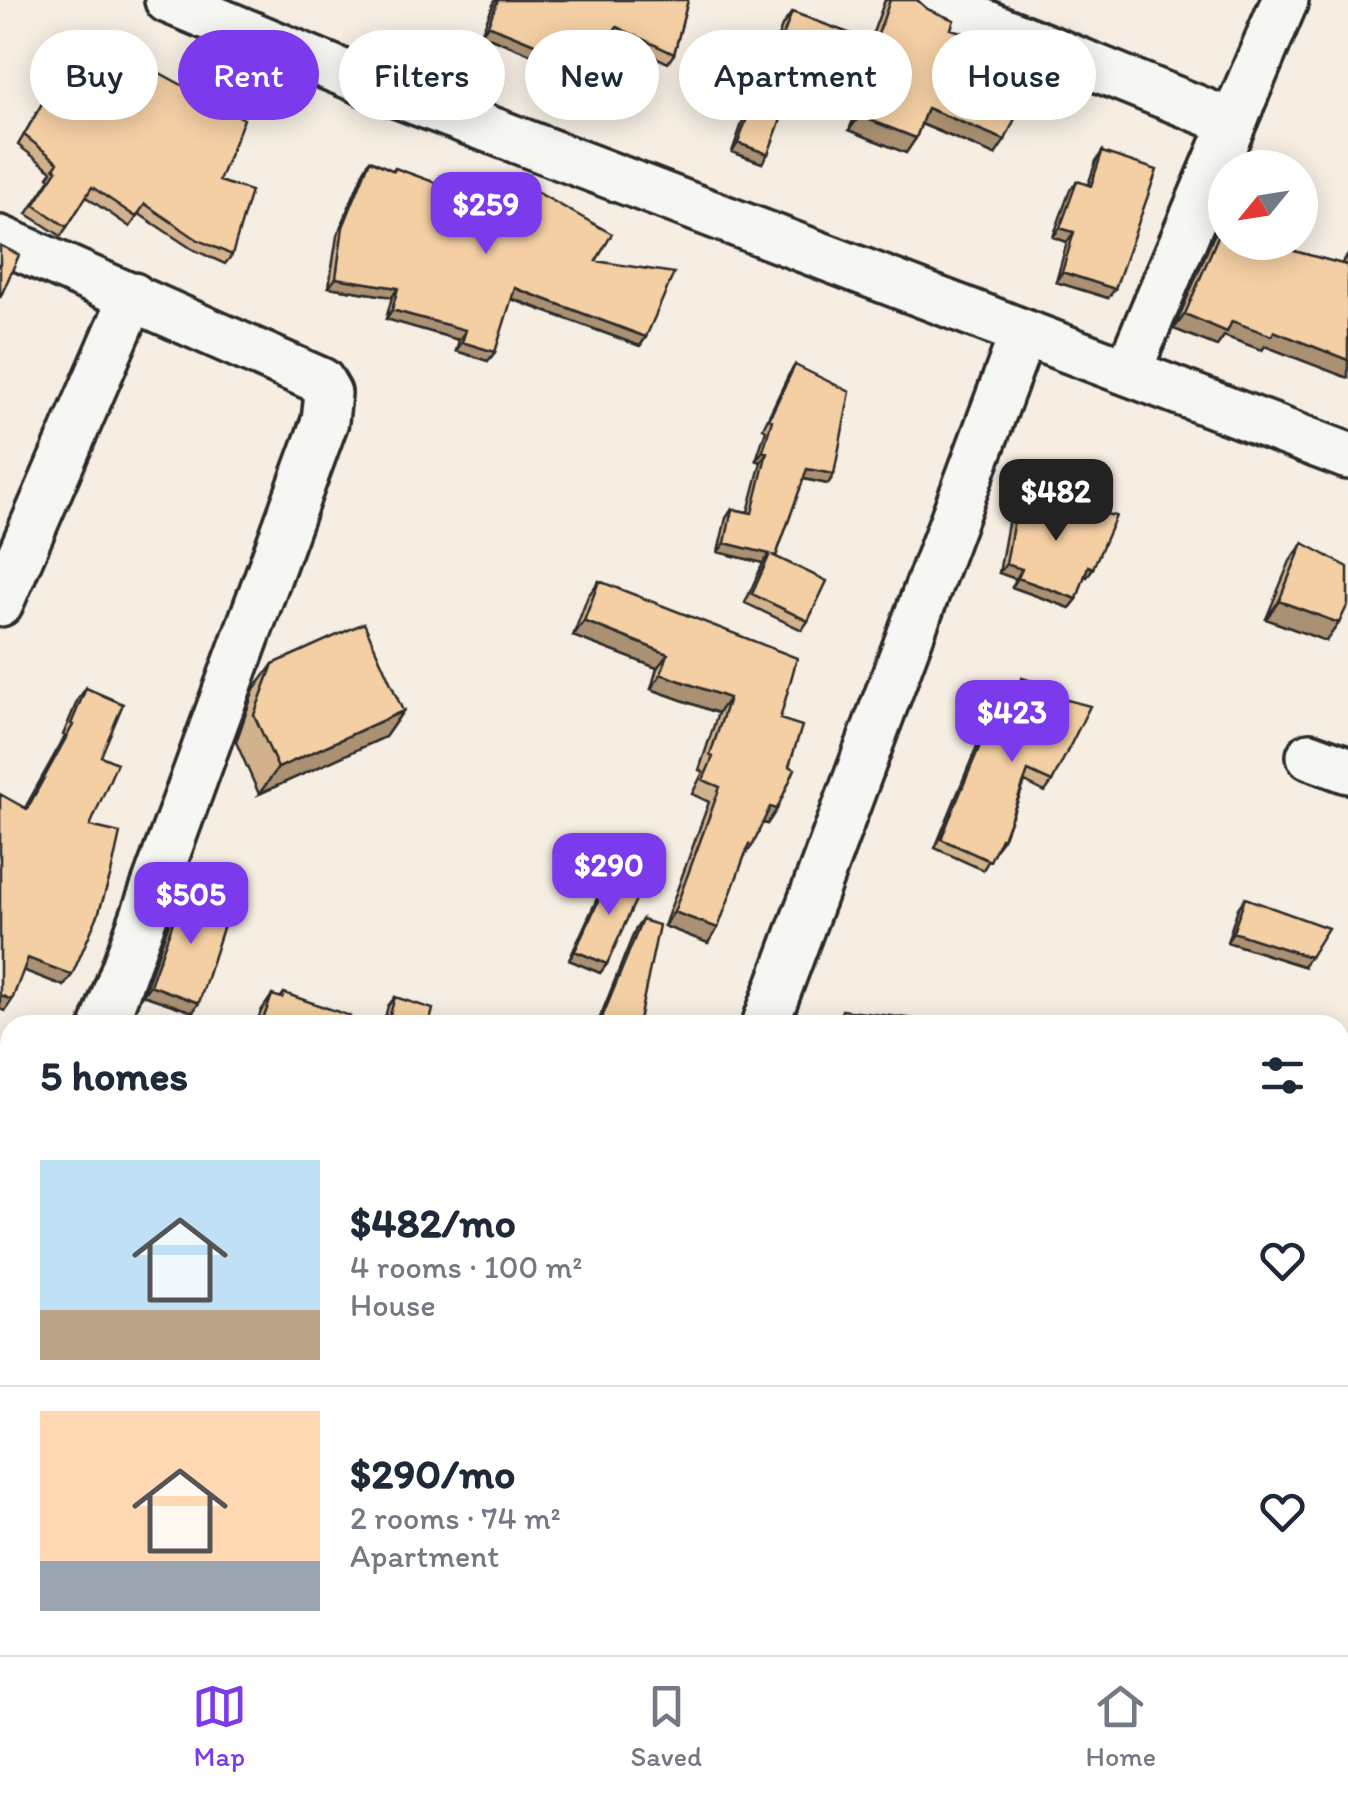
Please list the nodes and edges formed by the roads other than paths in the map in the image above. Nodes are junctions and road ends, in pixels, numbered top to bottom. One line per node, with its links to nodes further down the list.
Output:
1 (168, 0): 7 (street)
2 (928, 0): 4 (street)
3 (1285, 0): 4 (street)
4 (1233, 123): 8 (street)
5 (0, 239): 6 (street)
6 (133, 296): 10 (street); 11 (street)
7 (1023, 332): 8 (street); 12 (street)
8 (1128, 371): 9 (street)
9 (1348, 456)
10 (0, 603)
11 (108, 1015)
12 (769, 1015)

